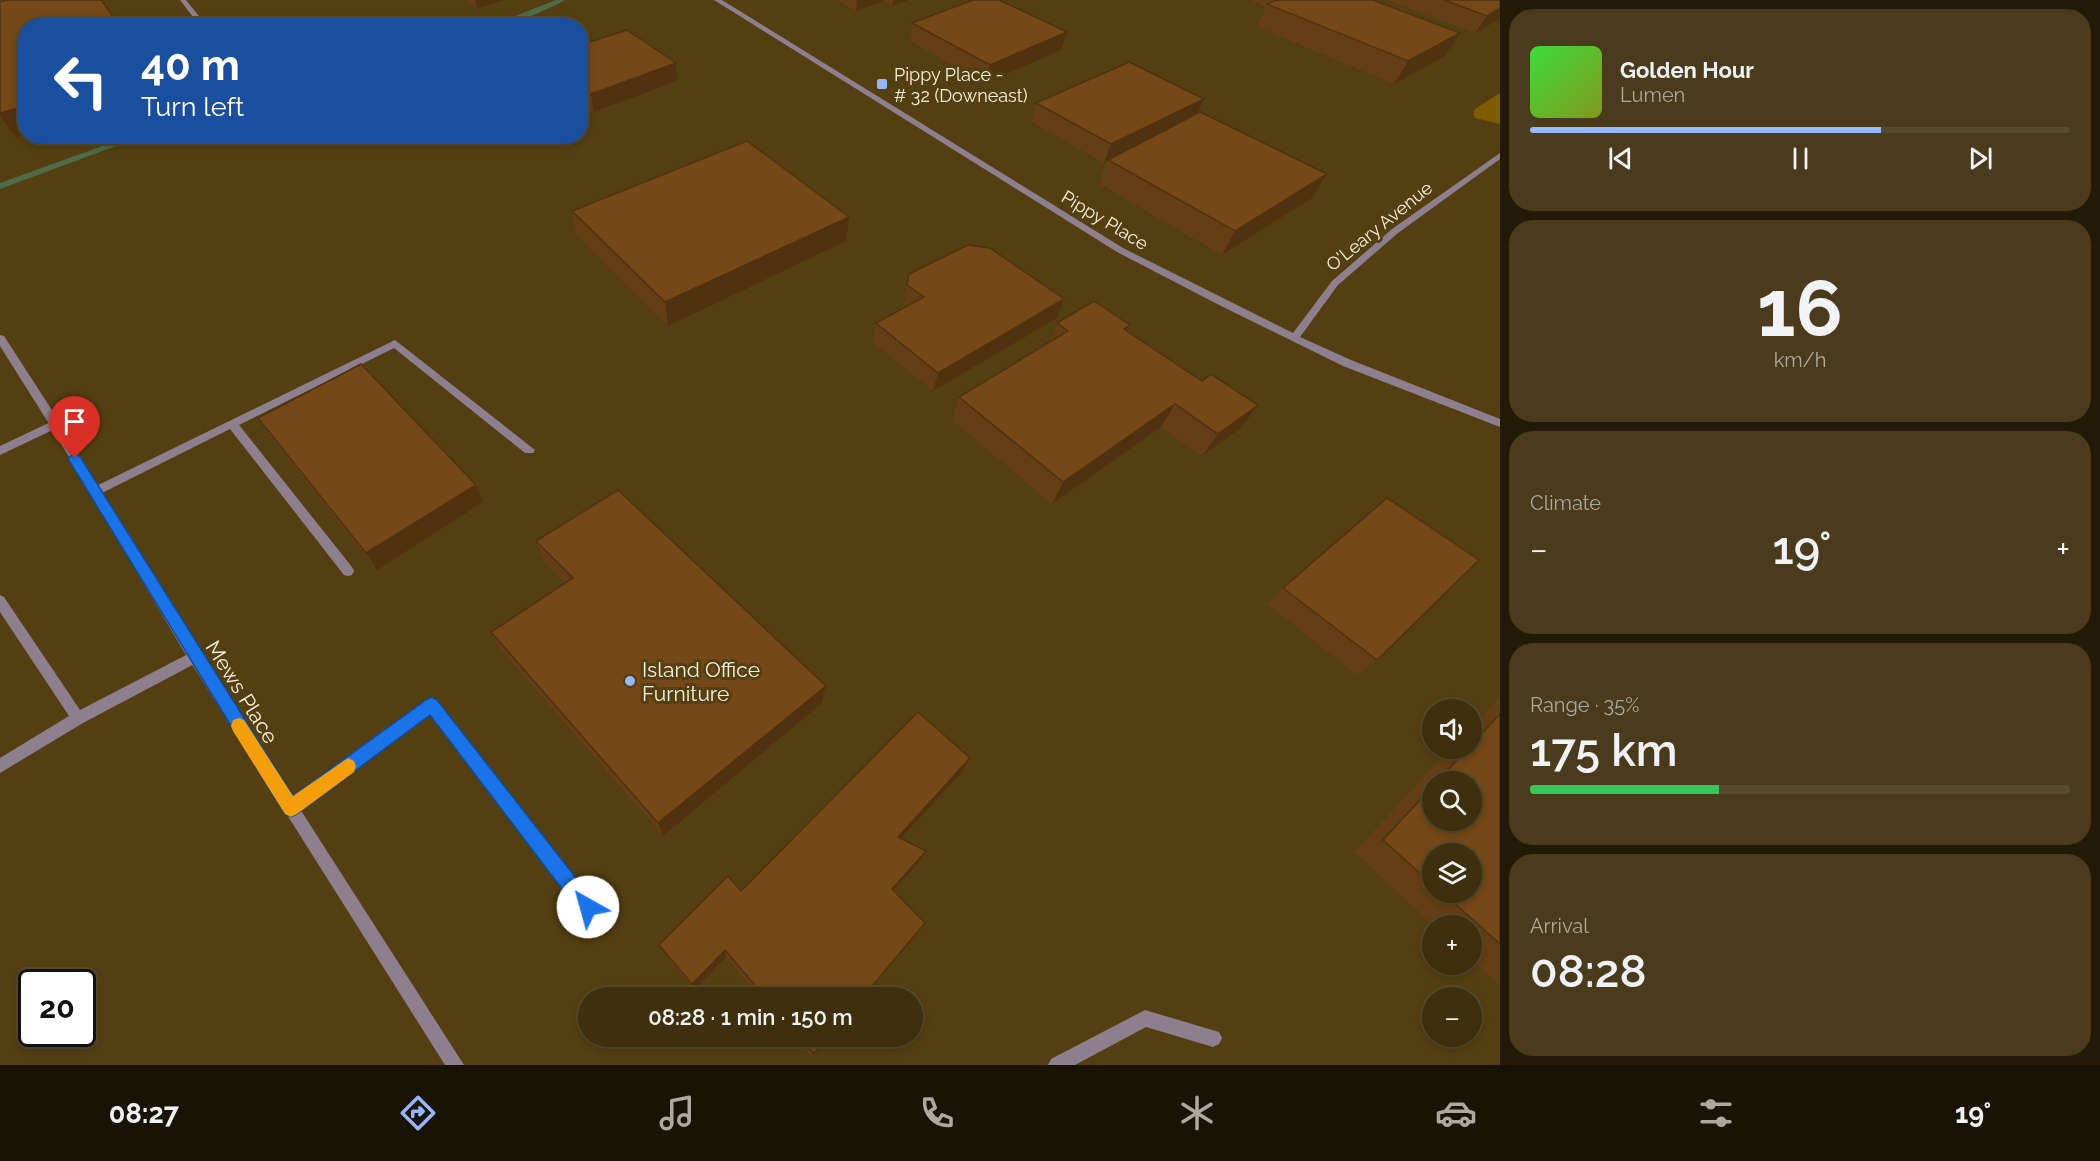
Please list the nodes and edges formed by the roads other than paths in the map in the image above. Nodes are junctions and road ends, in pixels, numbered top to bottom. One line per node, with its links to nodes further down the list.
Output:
1 (183, 0): 3 (street)
2 (717, 0): 5 (street, Pippy Place)
3 (198, 18)
4 (1500, 155): 5 (street, O'Leary Avenue)
5 (1294, 338): 7 (street, Pippy Place)
6 (0, 339): 8 (street, Mews Place)
7 (1500, 423)
8 (55, 424): 11 (street); 12 (street, Mews Place)
9 (232, 424): 10 (street); 12 (street); 13 (street)
10 (530, 450)
11 (0, 451)
12 (94, 492): 15 (street, Mews Place)
13 (348, 571)
14 (0, 601): 16 (street)
15 (195, 657): 16 (street); 18 (street, Mews Place)
16 (78, 718): 17 (street)
17 (0, 766)
18 (291, 808): 19 (street); 21 (street, Mews Place)
19 (588, 907)
20 (1213, 1038): 22 (street)
21 (455, 1065)
22 (1057, 1065)

